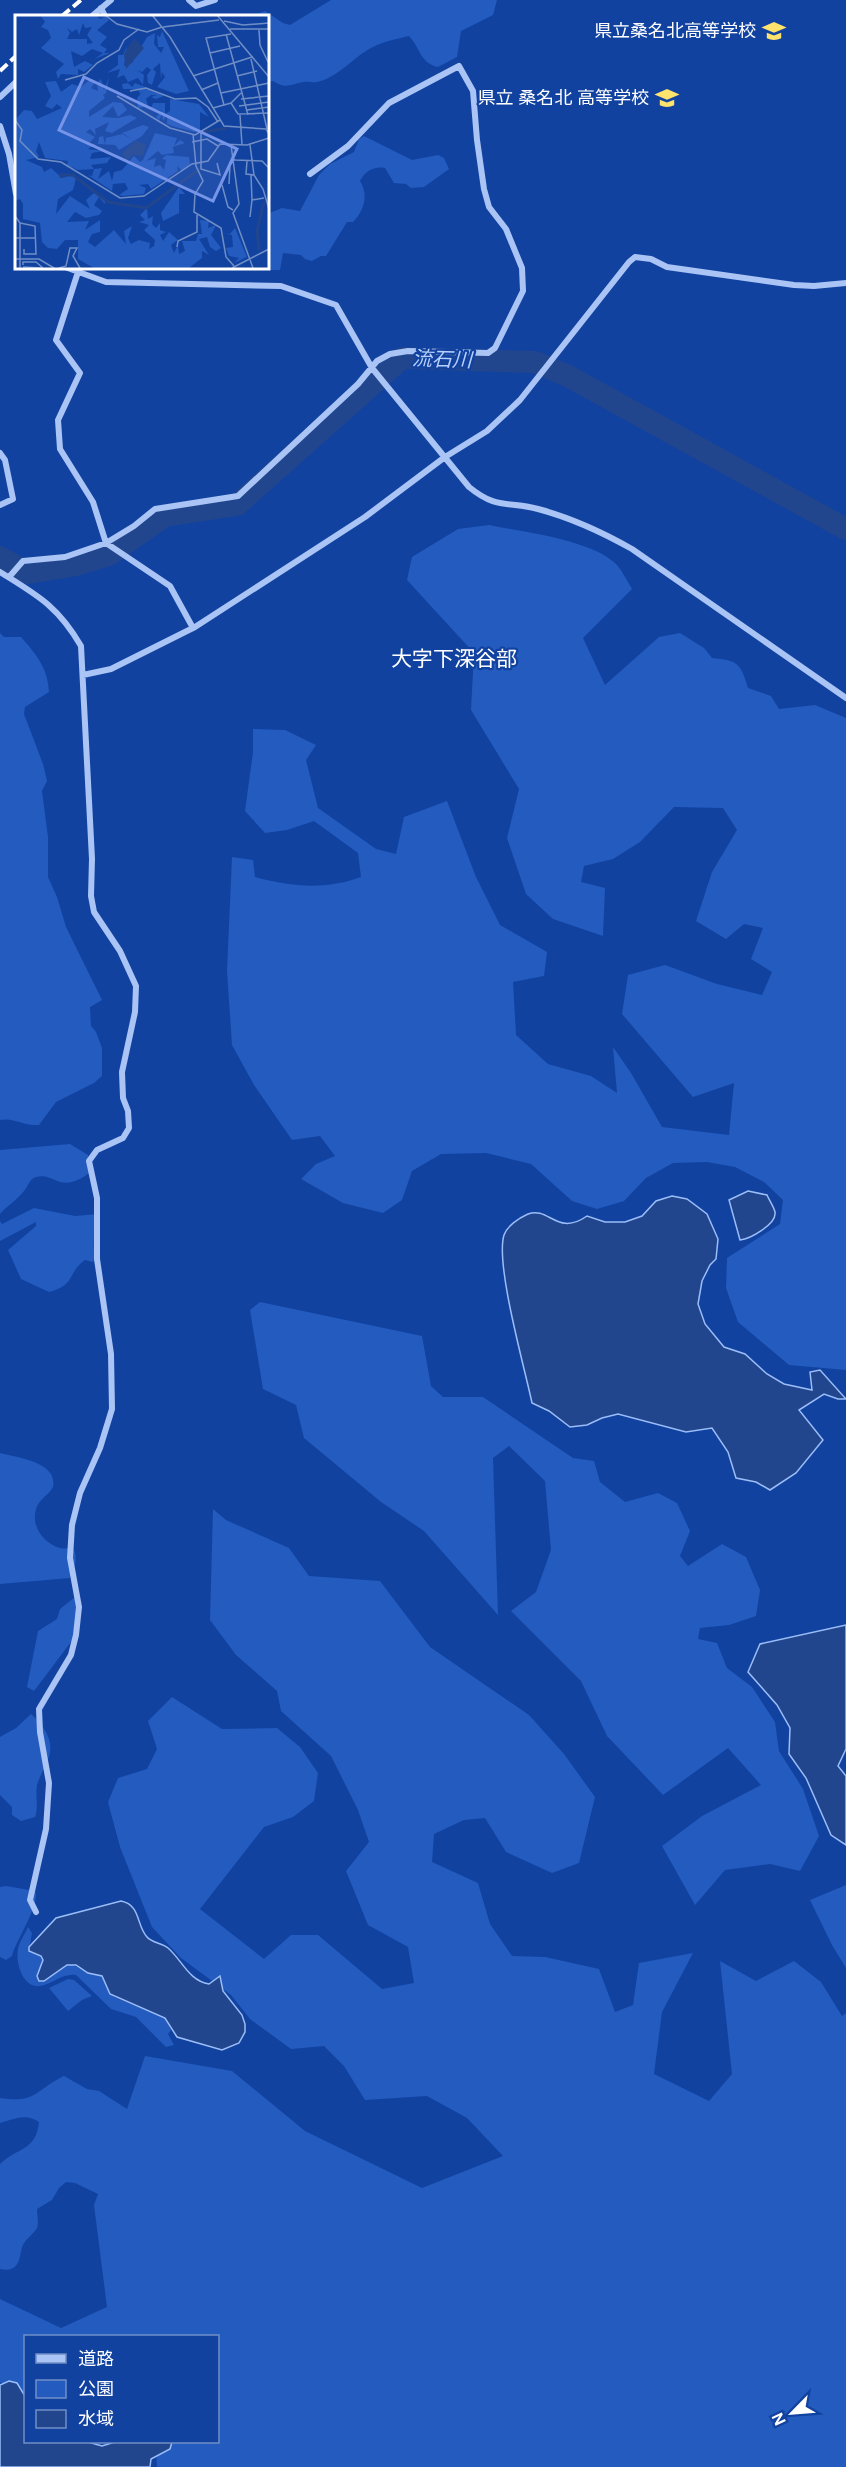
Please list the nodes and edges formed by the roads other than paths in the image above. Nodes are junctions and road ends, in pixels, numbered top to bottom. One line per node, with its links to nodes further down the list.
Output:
1 (111, 0): 4 (street)
2 (189, 0): 3 (street)
3 (215, 0)
4 (101, 9): 5 (street); 6 (street)
5 (93, 15)
6 (104, 15)
7 (15, 83): 8 (street)
8 (0, 97)
9 (0, 126): 11 (street)
10 (310, 174): 15 (street)
11 (15, 188)
12 (68, 268): 13 (street)
13 (78, 272): 15 (street); 19 (street)
14 (846, 283): 17 (street)
15 (372, 368): 17 (street); 19 (street)
16 (0, 453): 18 (street)
17 (445, 457): 22 (street); 24 (street)
18 (0, 506)
19 (106, 543): 21 (street); 22 (street)
20 (0, 572): 21 (street)
21 (10, 576): 23 (street)
22 (193, 628): 23 (street)
23 (83, 675): 25 (street)
24 (846, 698)
25 (36, 1912)

